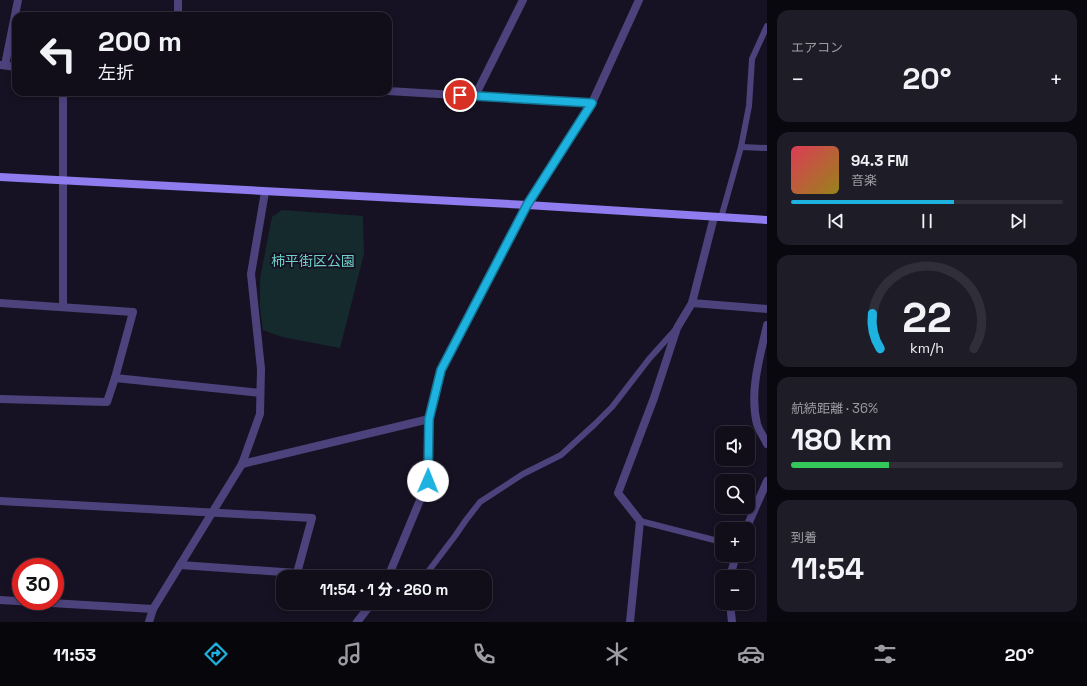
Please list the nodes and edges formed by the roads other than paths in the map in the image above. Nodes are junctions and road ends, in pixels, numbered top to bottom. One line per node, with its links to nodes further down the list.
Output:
1 (18, 0): 5 (street)
2 (178, 0): 6 (street)
3 (524, 0): 13 (street)
4 (639, 0): 14 (street)
5 (15, 12)
6 (178, 12)
7 (12, 24): 9 (street)
8 (767, 26): 15 (lane)
9 (2, 65): 10 (street)
10 (12, 66)
11 (392, 91): 13 (street)
12 (63, 96): 18 (street)
13 (475, 96): 14 (street)
14 (592, 103): 20 (street)
15 (741, 147): 16 (lane); 21 (lane)
16 (767, 148)
17 (0, 177): 18 (street)
18 (63, 181): 19 (street); 25 (street)
19 (265, 192): 20 (street); 30 (street)
20 (527, 205): 21 (street); 32 (street)
21 (718, 218): 22 (street); 24 (street)
22 (767, 220)
23 (0, 303): 25 (street)
24 (692, 303): 26 (street); 28 (street)
25 (63, 307): 29 (street)
26 (767, 309)
27 (767, 325): 33 (street)
28 (677, 328): 38 (street); 43 (lane)
29 (116, 378): 30 (street); 31 (street)
30 (260, 393): 34 (street)
31 (0, 399)
32 (429, 419): 34 (street); 42 (street)
33 (767, 444)
34 (242, 464): 37 (street)
35 (767, 481): 39 (street)
36 (0, 501): 37 (street)
37 (212, 511): 41 (street); 41 (street)
38 (640, 521): 40 (lane); 50 (street)
39 (749, 522)
40 (715, 540)
41 (180, 565): 45 (street)
42 (391, 570)
43 (429, 570)
44 (0, 600): 45 (street)
45 (153, 610): 48 (street)
46 (366, 610): 49 (street)
47 (731, 610): 51 (street)
48 (149, 622)
49 (357, 622)
50 (630, 622)
51 (732, 622)

